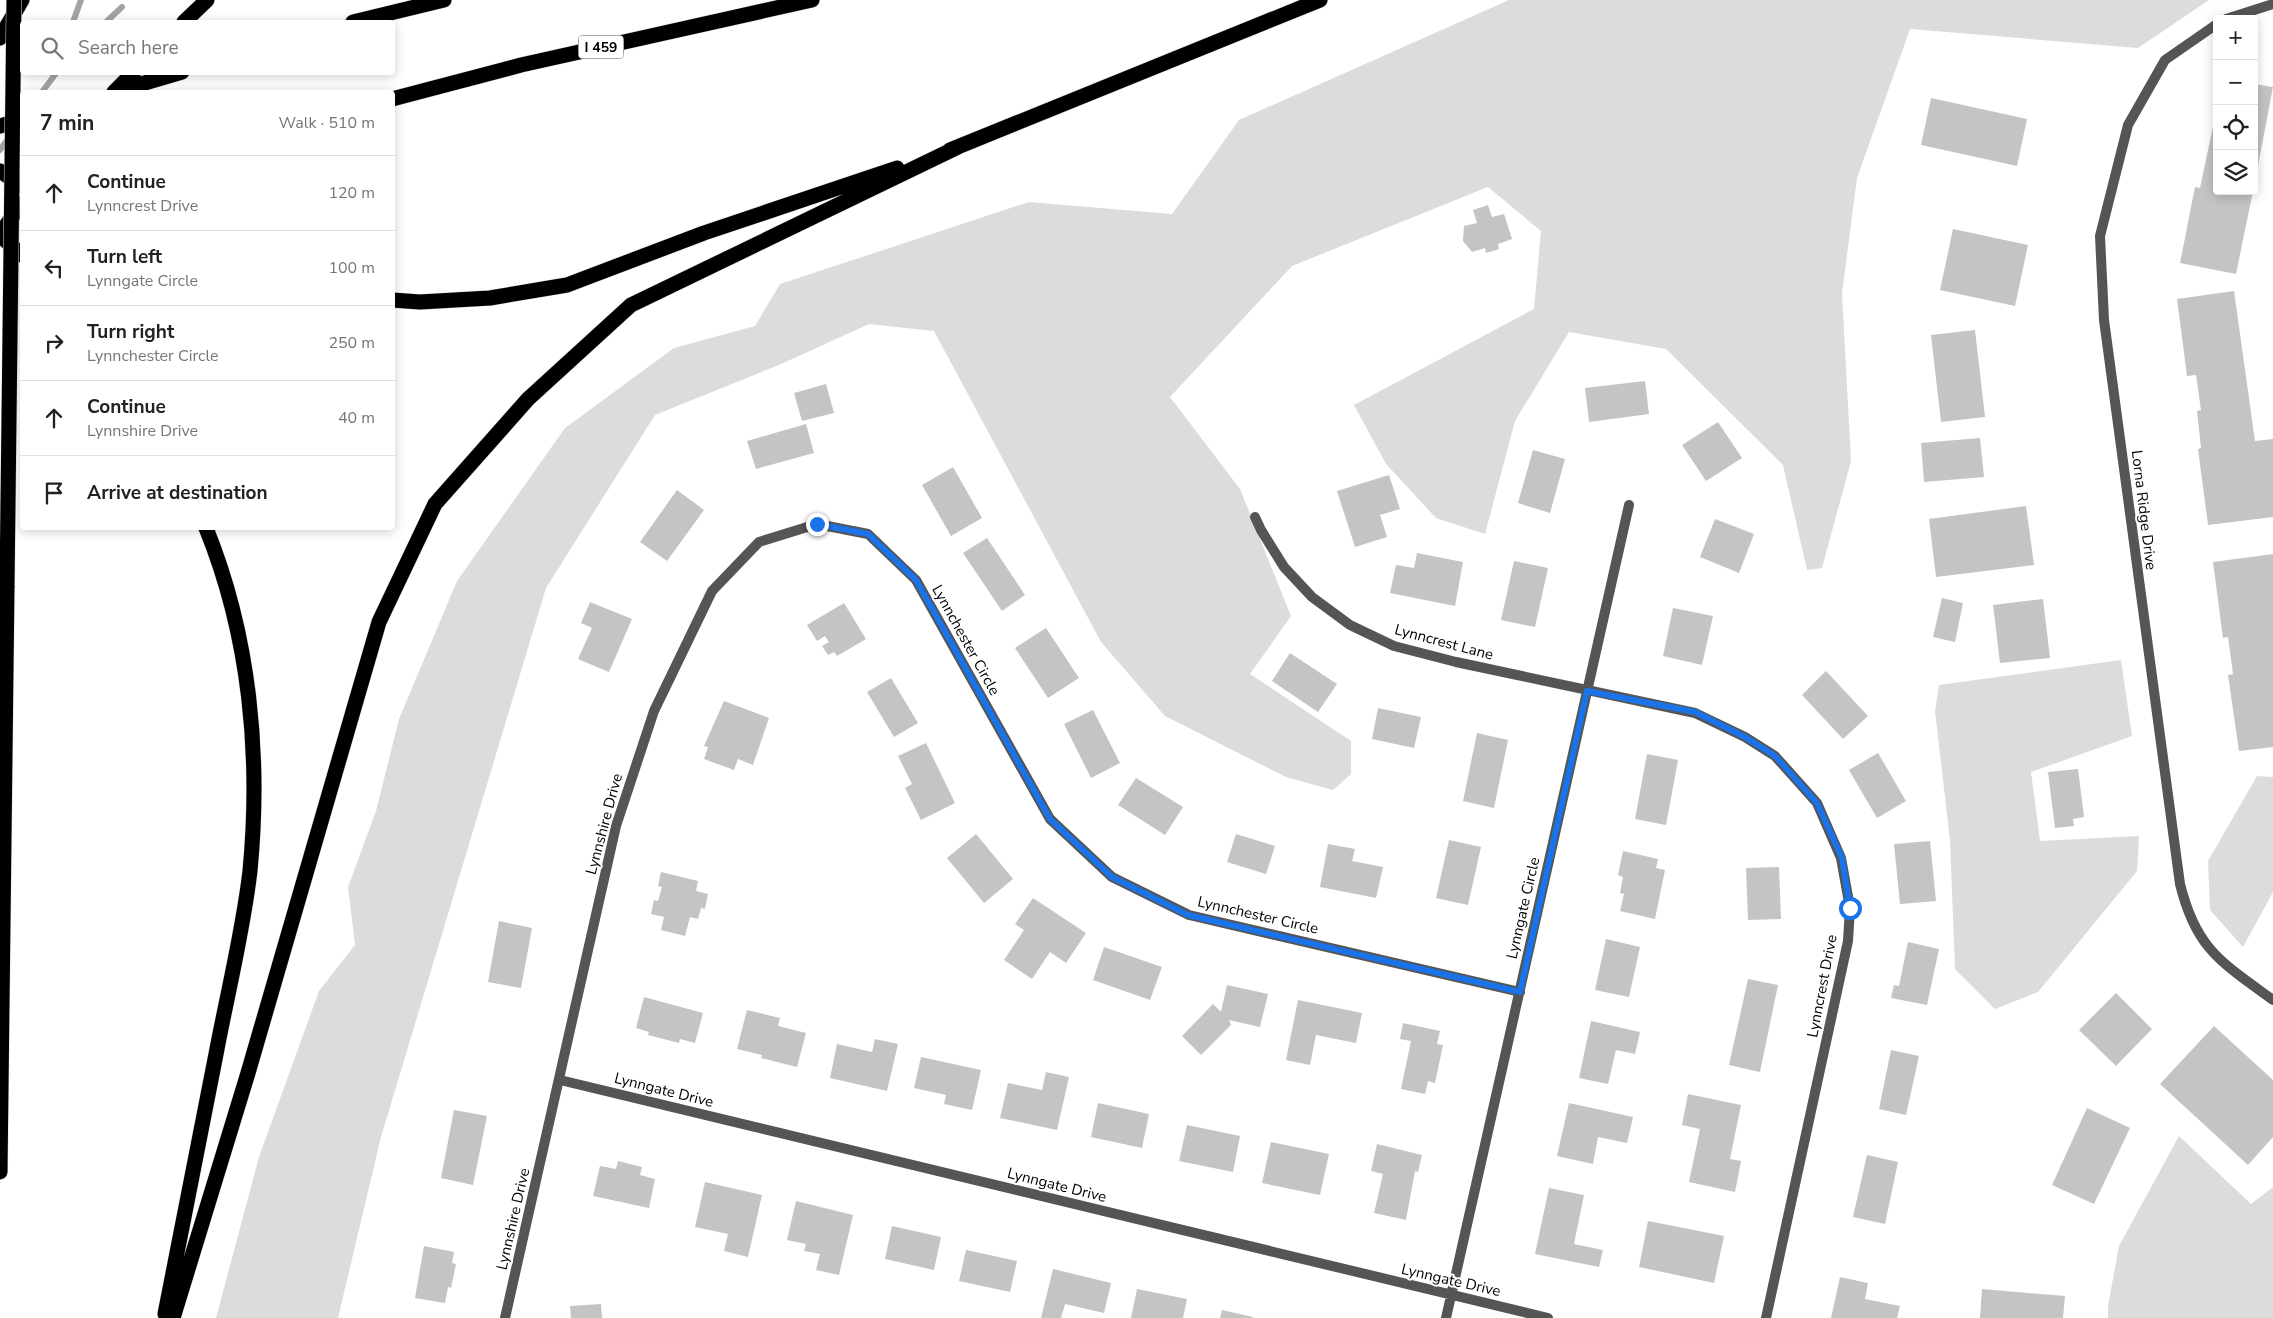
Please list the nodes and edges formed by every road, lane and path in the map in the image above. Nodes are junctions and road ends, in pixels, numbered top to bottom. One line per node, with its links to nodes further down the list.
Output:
1 (14, 0): 37 (highway, bridge)
2 (22, 0): 12 (highway)
3 (208, 0): 9 (highway)
4 (444, 0): 10 (highway)
5 (812, 0): 17 (highway, I 459)
6 (1320, 0): 20 (highway)
7 (2273, 4): 8 (street)
8 (2239, 15)
9 (186, 20)
10 (360, 20)
11 (2213, 27): 35 (street, Lorna Ridge Drive)
12 (0, 38)
13 (131, 75): 15 (highway)
14 (172, 75): 16 (highway)
15 (116, 90)
16 (121, 90)
17 (395, 98)
18 (20, 121): 19 (highway)
19 (0, 126)
20 (958, 147): 28 (highway); 40 (highway)
21 (0, 171): 22 (highway)
22 (20, 185)
23 (20, 206): 26 (highway)
24 (20, 210): 25 (highway)
25 (0, 216)
26 (0, 235): 27 (highway)
27 (20, 253)
28 (395, 300)
29 (1629, 505): 33 (street, Lynngate Circle)
30 (1255, 517): 33 (street, Lynncrest Lane)
31 (207, 530): 39 (highway)
32 (916, 580): 34 (street, Lynnchester Circle); 36 (street, Lynnshire Drive)
33 (1587, 691): 34 (street, Lynngate Circle); 44 (street, Lynncrest Drive)
34 (1520, 992): 38 (street, Lynngate Circle)
35 (2273, 1000)
36 (560, 1080): 38 (street, Lynngate Drive); 41 (street, Lynnshire Drive)
37 (0, 1172)
38 (1451, 1296): 42 (street, Lynngate Circle); 43 (street, Lynngate Drive)
39 (164, 1318)
40 (173, 1318)
41 (506, 1318)
42 (1446, 1318)
43 (1548, 1318)
44 (1766, 1318)

